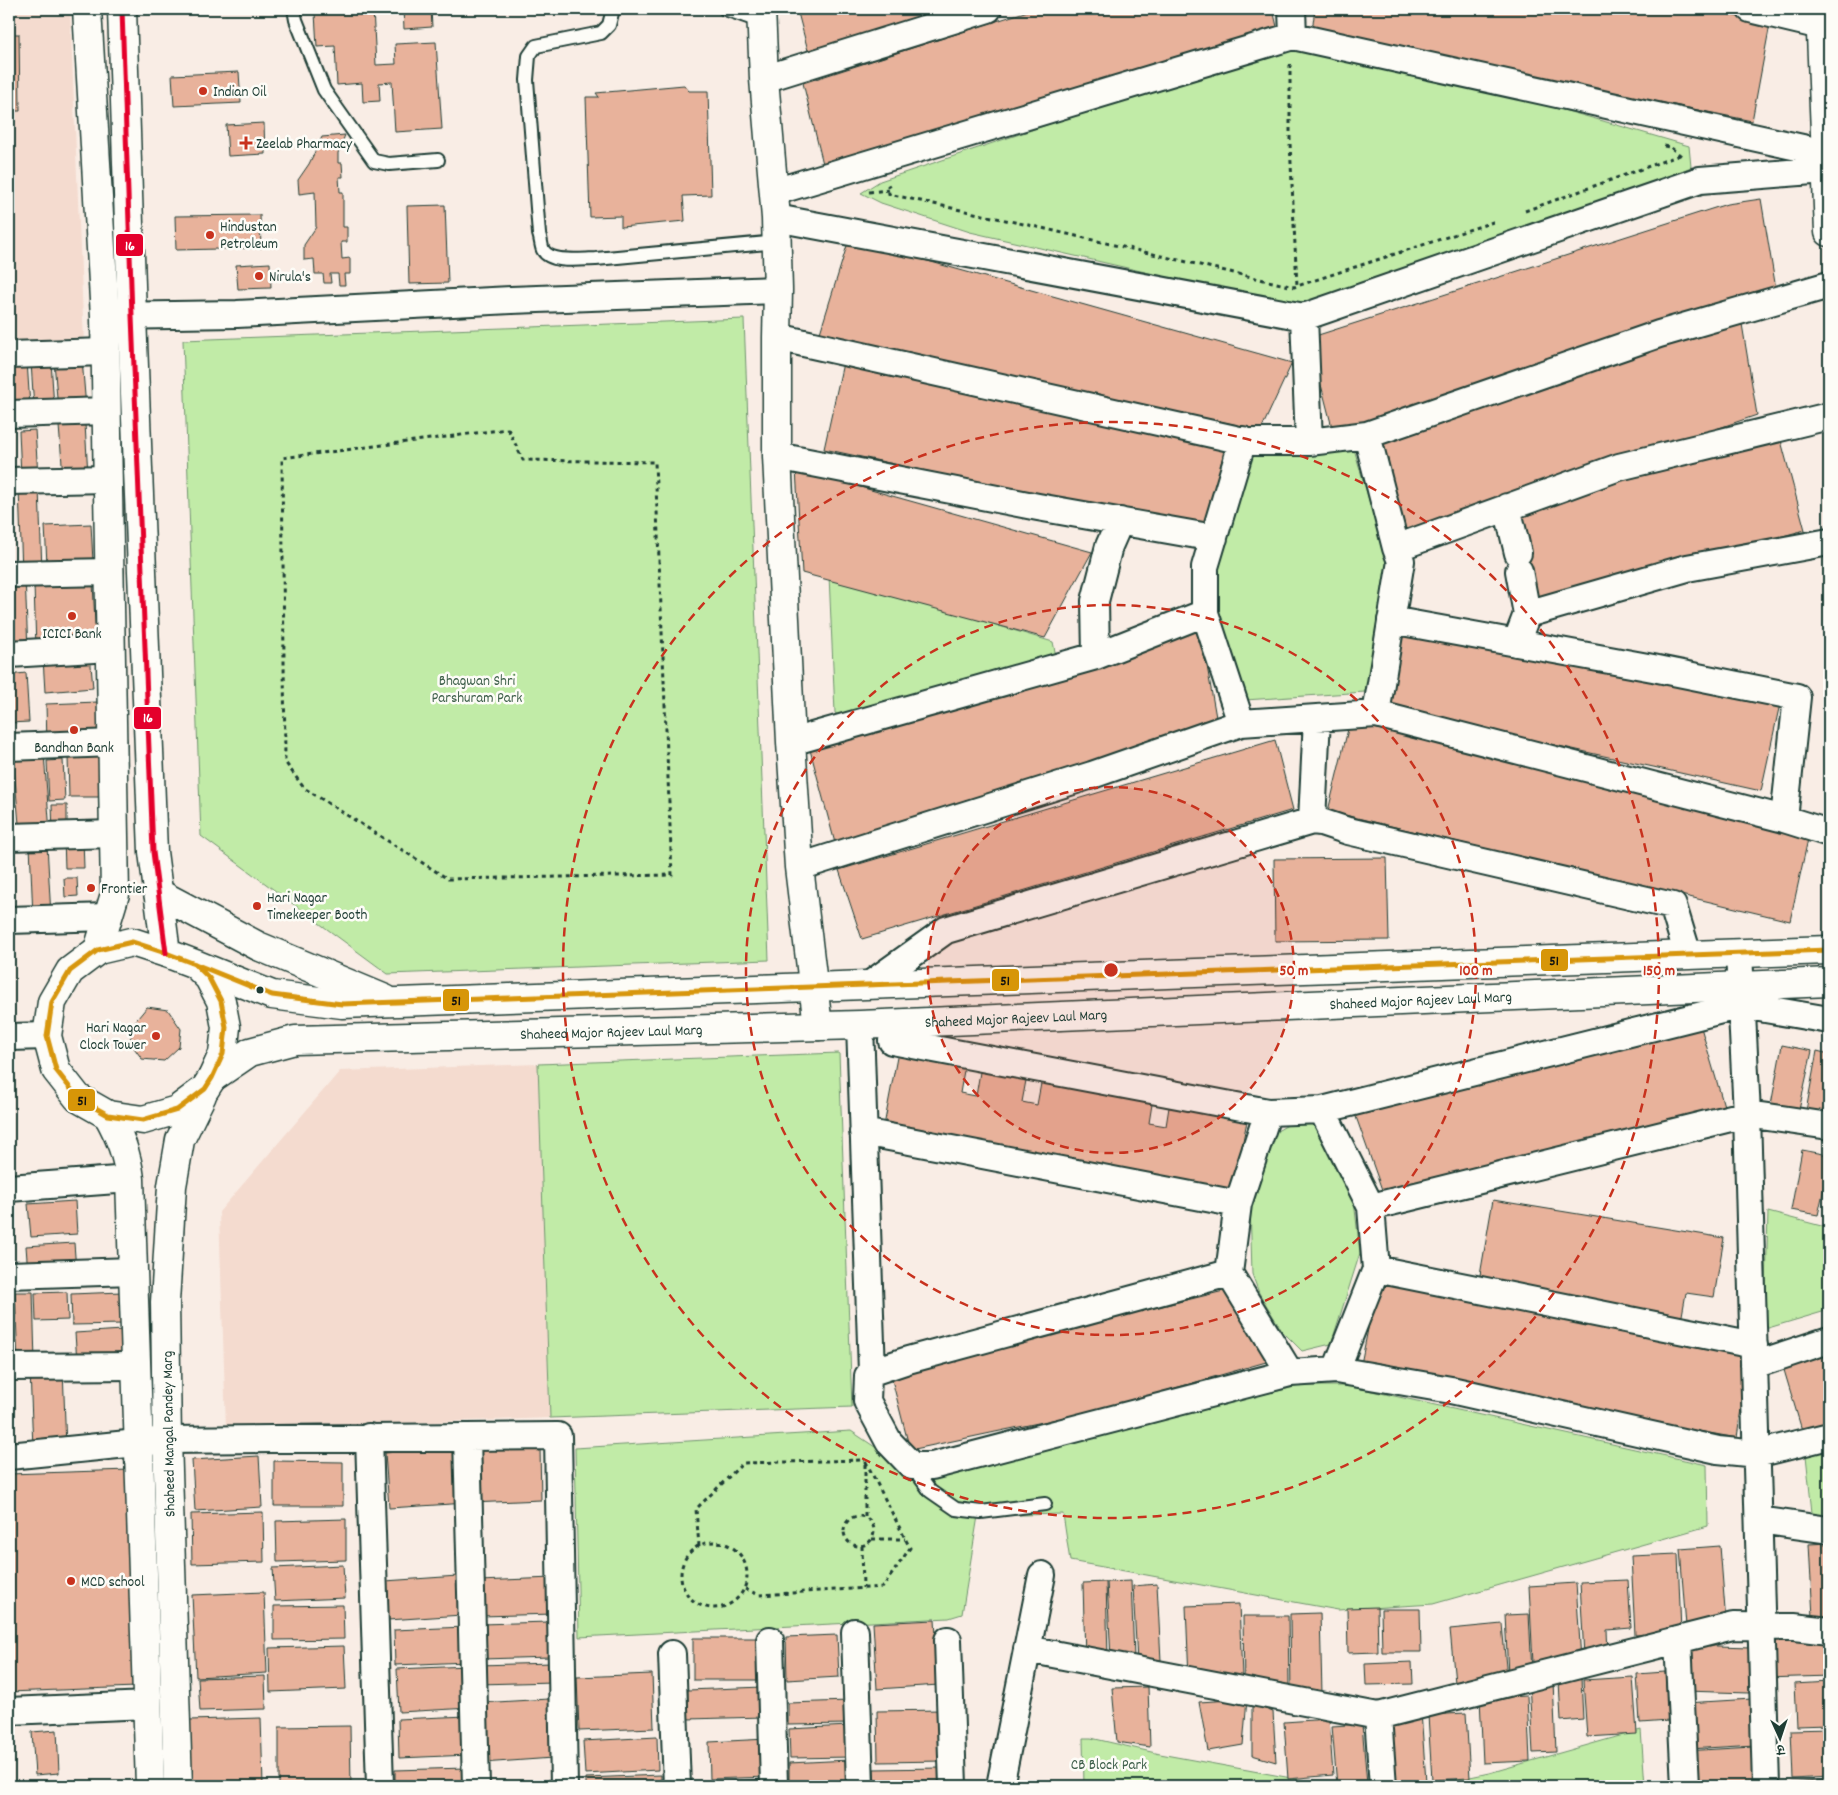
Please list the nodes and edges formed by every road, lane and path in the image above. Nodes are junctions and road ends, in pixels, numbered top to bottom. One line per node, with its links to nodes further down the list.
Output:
1 (87, 9): 27 (street)
2 (122, 9): 26 (street)
3 (294, 9): 15 (lane)
4 (612, 9): 21 (lane)
5 (725, 9): 9 (lane)
6 (988, 9): 13 (street)
7 (1292, 9): 11 (street)
8 (1750, 9): 10 (street)
9 (762, 15): 13 (street)
10 (1823, 31): 16 (street)
11 (1293, 36): 16 (street); 18 (street)
12 (1290, 63): 24 (path)
13 (764, 79): 18 (street)
14 (1660, 145): 19 (path)
15 (438, 160)
16 (1826, 162): 22 (street); 28 (street)
17 (897, 182): 24 (path)
18 (774, 192): 21 (street)
19 (1524, 211)
20 (1497, 221): 24 (path)
21 (776, 230): 25 (street); 28 (street)
22 (1829, 232)
23 (1829, 284): 35 (street)
24 (1297, 286)
25 (778, 290): 26 (street); 29 (street)
26 (132, 316): 27 (street); 68 (street)
27 (105, 317): 30 (street)
28 (1304, 317): 37 (street)
29 (776, 337): 36 (street); 38 (street)
30 (105, 352): 31 (street); 32 (street)
31 (9, 354)
32 (107, 411): 33 (street); 39 (street)
33 (9, 414)
34 (1829, 416): 41 (street)
35 (1367, 435): 37 (street); 45 (street)
36 (1242, 440): 37 (street); 43 (street)
37 (1309, 442)
38 (777, 456): 42 (street); 58 (street)
39 (108, 478): 40 (street); 46 (street)
40 (9, 481)
41 (1508, 507): 45 (street); 49 (street)
42 (1120, 521): 43 (street); 54 (street)
43 (1214, 538): 48 (street)
44 (1829, 542): 49 (street)
45 (1396, 548): 50 (street)
46 (110, 572): 47 (street); 52 (street)
47 (9, 574)
48 (1206, 613): 54 (street); 57 (street)
49 (1527, 614): 51 (street)
50 (1391, 620): 51 (street); 55 (street)
51 (1516, 643): 61 (street)
52 (111, 648): 53 (street); 59 (street)
53 (9, 654)
54 (1096, 656): 58 (street)
55 (1376, 714): 56 (street); 61 (street)
56 (1317, 718): 57 (street); 62 (street)
57 (1241, 723): 66 (street)
58 (791, 742): 66 (street)
59 (113, 743): 60 (street); 64 (street)
60 (9, 747)
61 (1784, 819): 63 (street)
62 (1312, 821): 75 (street); 78 (street)
63 (1829, 833)
64 (113, 834): 65 (street); 69 (street)
65 (9, 837)
66 (798, 867): 79 (street)
67 (672, 875): 67 (path)
68 (158, 893): 73 (street); 81 (street)
69 (108, 917): 70 (street); 71 (street)
70 (9, 920)
71 (98, 950): 73 (street); 85 (street)
72 (1829, 950): 74 (street)
73 (166, 953): 76 (street)
74 (1739, 953): 75 (street); 80 (street)
75 (1688, 955): 78 (street)
76 (195, 964): 81 (street); 88 (street)
77 (1829, 982): 80 (street, Shaheed Major Rajeev Laul Marg)
78 (869, 985): 79 (street)
79 (813, 987): 81 (street); 84 (street)
80 (1742, 994): 82 (street); 83 (street, Shaheed Major Rajeev Laul Marg); 89 (street); 91 (street)
81 (392, 1002)
82 (1829, 1020)
83 (860, 1025): 84 (street, Shaheed Major Rajeev Laul Marg); 94 (street)
84 (818, 1026): 88 (street, Shaheed Major Rajeev Laul Marg)
85 (47, 1036): 86 (street); 92 (street)
86 (9, 1037)
87 (892, 1041): 90 (street)
88 (209, 1084): 92 (street); 113 (street, Shaheed Mangal Pandey Marg)
89 (1322, 1110): 90 (street); 98 (street)
90 (1268, 1112): 97 (street)
91 (1747, 1114): 93 (street); 98 (street); 104 (street)
92 (108, 1115): 95 (street, Shaheed Mangal Pandey Marg)
93 (1829, 1126)
94 (863, 1132): 97 (street); 108 (street)
95 (130, 1179): 96 (street); 100 (street, Shaheed Mangal Pandey Marg)
96 (9, 1188)
97 (1238, 1204): 101 (street)
98 (1371, 1207): 99 (street)
99 (1376, 1269): 104 (street); 107 (street)
100 (133, 1271): 102 (street); 105 (street, Shaheed Mangal Pandey Marg)
101 (1229, 1273): 108 (street); 109 (street)
102 (9, 1275)
103 (1829, 1340): 104 (street)
104 (1754, 1355): 115 (street)
105 (137, 1366): 106 (street); 114 (street, Shaheed Mangal Pandey Marg)
106 (9, 1367)
107 (1336, 1370): 109 (street); 115 (street)
108 (872, 1372): 118 (street)
109 (1290, 1373): 118 (street)
110 (1829, 1436): 115 (street)
111 (369, 1437): 112 (street); 113 (street); 143 (street)
112 (467, 1437): 144 (street); 145 (street)
113 (167, 1440): 114 (street); 142 (street, Shaheed Mangal Pandey Marg)
114 (139, 1442): 116 (street); 138 (street, Shaheed Mangal Pandey Marg)
115 (1757, 1454): 121 (street)
116 (9, 1456)
117 (865, 1460): 120 (path); 124 (path); 125 (path)
118 (912, 1466): 119 (lane)
119 (1045, 1504)
120 (865, 1516): 123 (path); 126 (path)
121 (1759, 1520): 122 (street); 130 (street)
122 (1829, 1530)
123 (872, 1539): 124 (path); 126 (path)
124 (905, 1539): 128 (path)
125 (699, 1546): 129 (path); 129 (path)
126 (862, 1546): 128 (path)
127 (1042, 1575): 136 (street)
128 (863, 1588): 129 (path)
129 (745, 1589)
130 (1762, 1626): 131 (street); 135 (street); 153 (street)
131 (1829, 1631)
132 (856, 1632): 148 (street)
133 (770, 1640): 147 (street)
134 (948, 1640): 149 (street)
135 (1678, 1640): 140 (street); 152 (street)
136 (1027, 1649): 140 (street); 150 (street)
137 (672, 1654): 146 (street)
138 (148, 1705): 139 (street); 141 (street, Shaheed Mangal Pandey Marg)
139 (9, 1712)
140 (1378, 1716): 151 (street)
141 (150, 1786)
142 (178, 1786)
143 (380, 1786)
144 (476, 1786)
145 (564, 1786)
146 (677, 1786)
147 (774, 1786)
148 (860, 1786)
149 (953, 1786)
150 (1000, 1786)
151 (1383, 1786)
152 (1684, 1786)
153 (1766, 1786)

